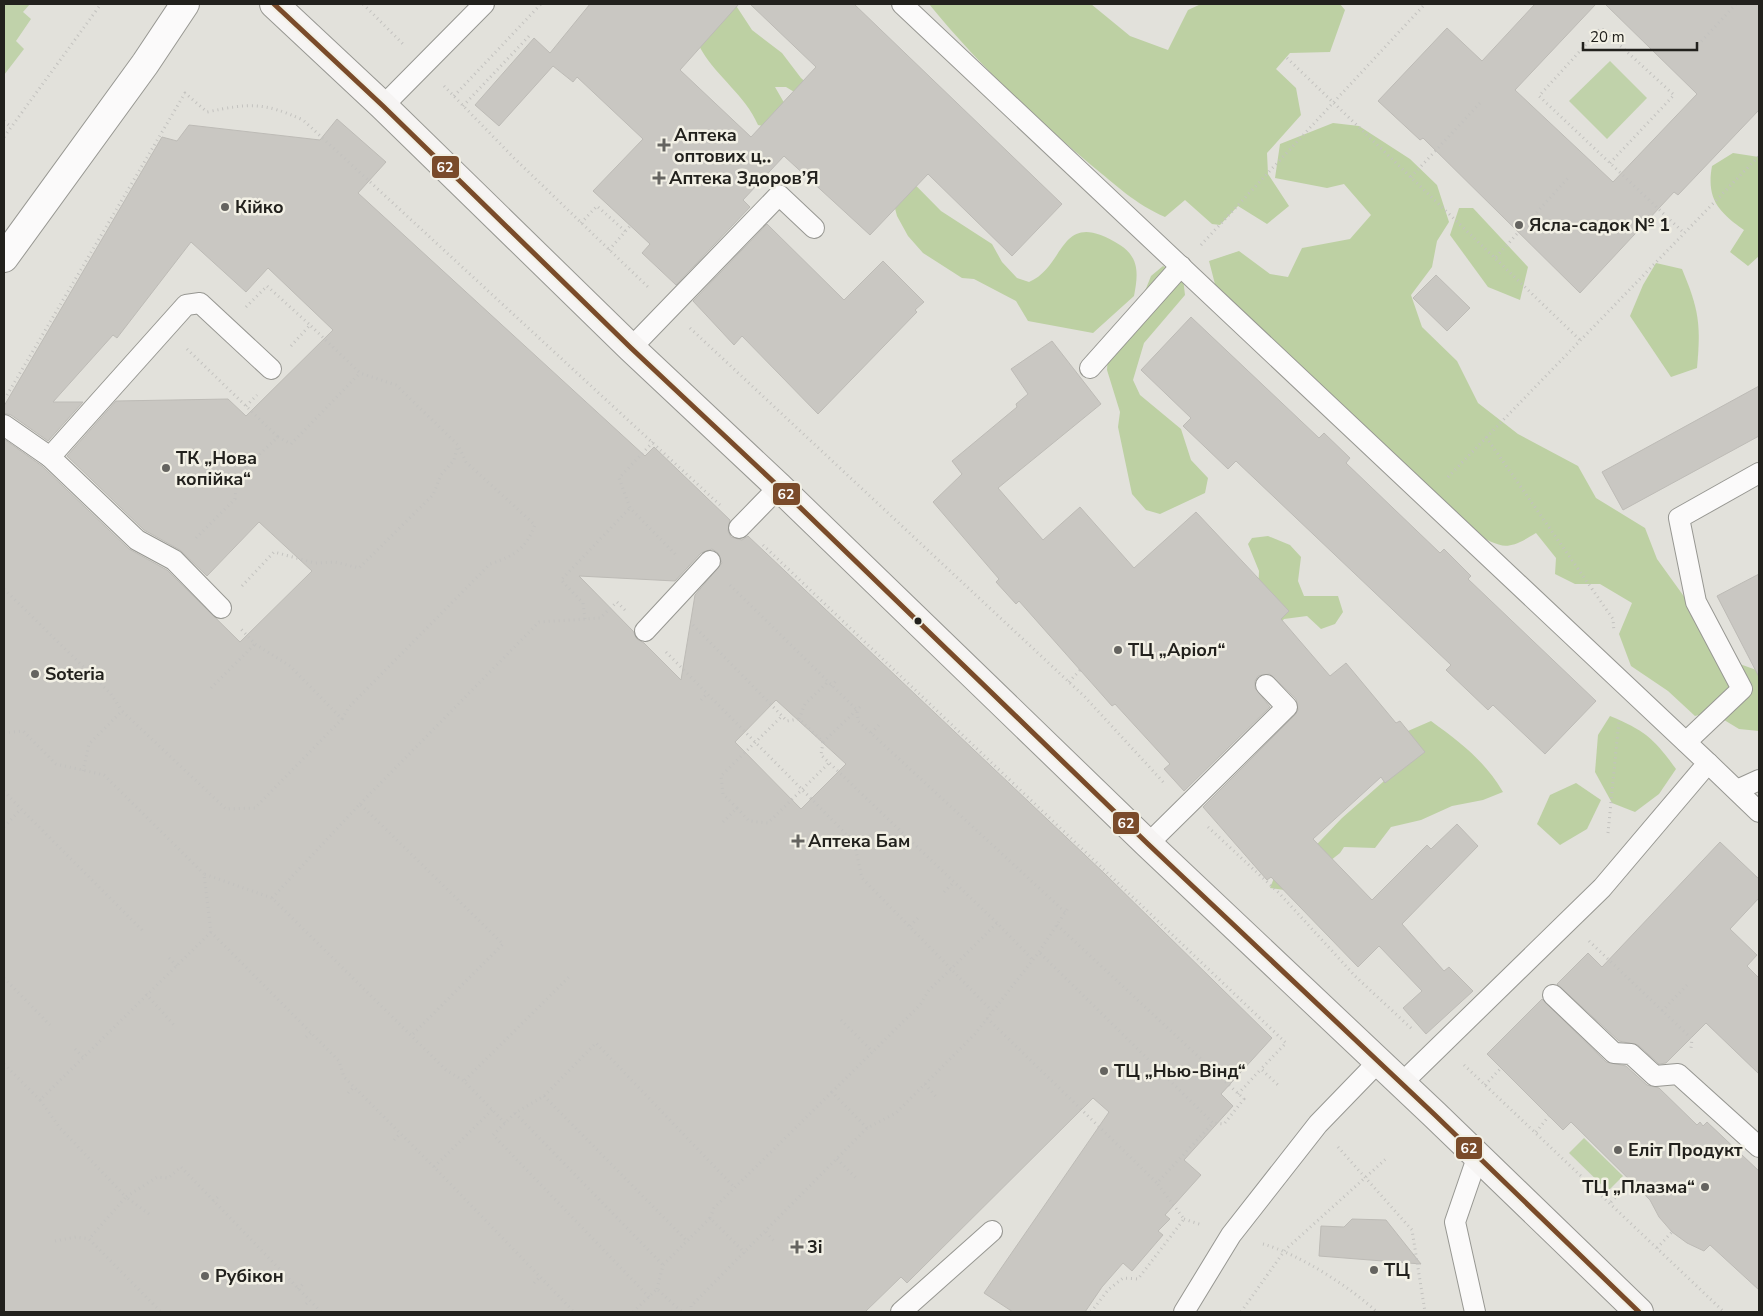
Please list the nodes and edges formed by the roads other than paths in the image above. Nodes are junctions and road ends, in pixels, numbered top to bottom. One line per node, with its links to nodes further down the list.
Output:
1 (185, 4): 7 (street)
2 (274, 4): 5 (main road)
3 (484, 4): 5 (lane)
4 (902, 4): 8 (lane)
5 (383, 106): 9 (main road)
6 (814, 228): 9 (lane)
7 (4, 258)
8 (1181, 266): 10 (lane); 21 (lane)
9 (631, 348): 15 (main road)
10 (1090, 368)
11 (271, 369): 13 (lane)
12 (4, 426): 13 (lane)
13 (50, 457): 18 (lane)
14 (1759, 473): 21 (lane)
15 (779, 487): 16 (lane); 26 (main road)
16 (741, 527)
17 (704, 567): 19 (lane)
18 (221, 608)
19 (644, 630)
20 (1266, 685): 26 (lane)
21 (1686, 742): 22 (lane)
22 (1708, 763): 24 (lane); 29 (lane)
23 (1759, 780): 24 (lane)
24 (1737, 790): 25 (lane)
25 (1759, 812)
26 (1148, 844): 28 (main road)
27 (1553, 995): 30 (lane)
28 (1378, 1062): 29 (main road); 34 (lane)
29 (1402, 1084): 31 (main road)
30 (1759, 1147)
31 (1477, 1158): 35 (lane); 36 (main road)
32 (992, 1231): 33 (lane)
33 (901, 1312)
34 (1184, 1312)
35 (1474, 1312)
36 (1639, 1312)

